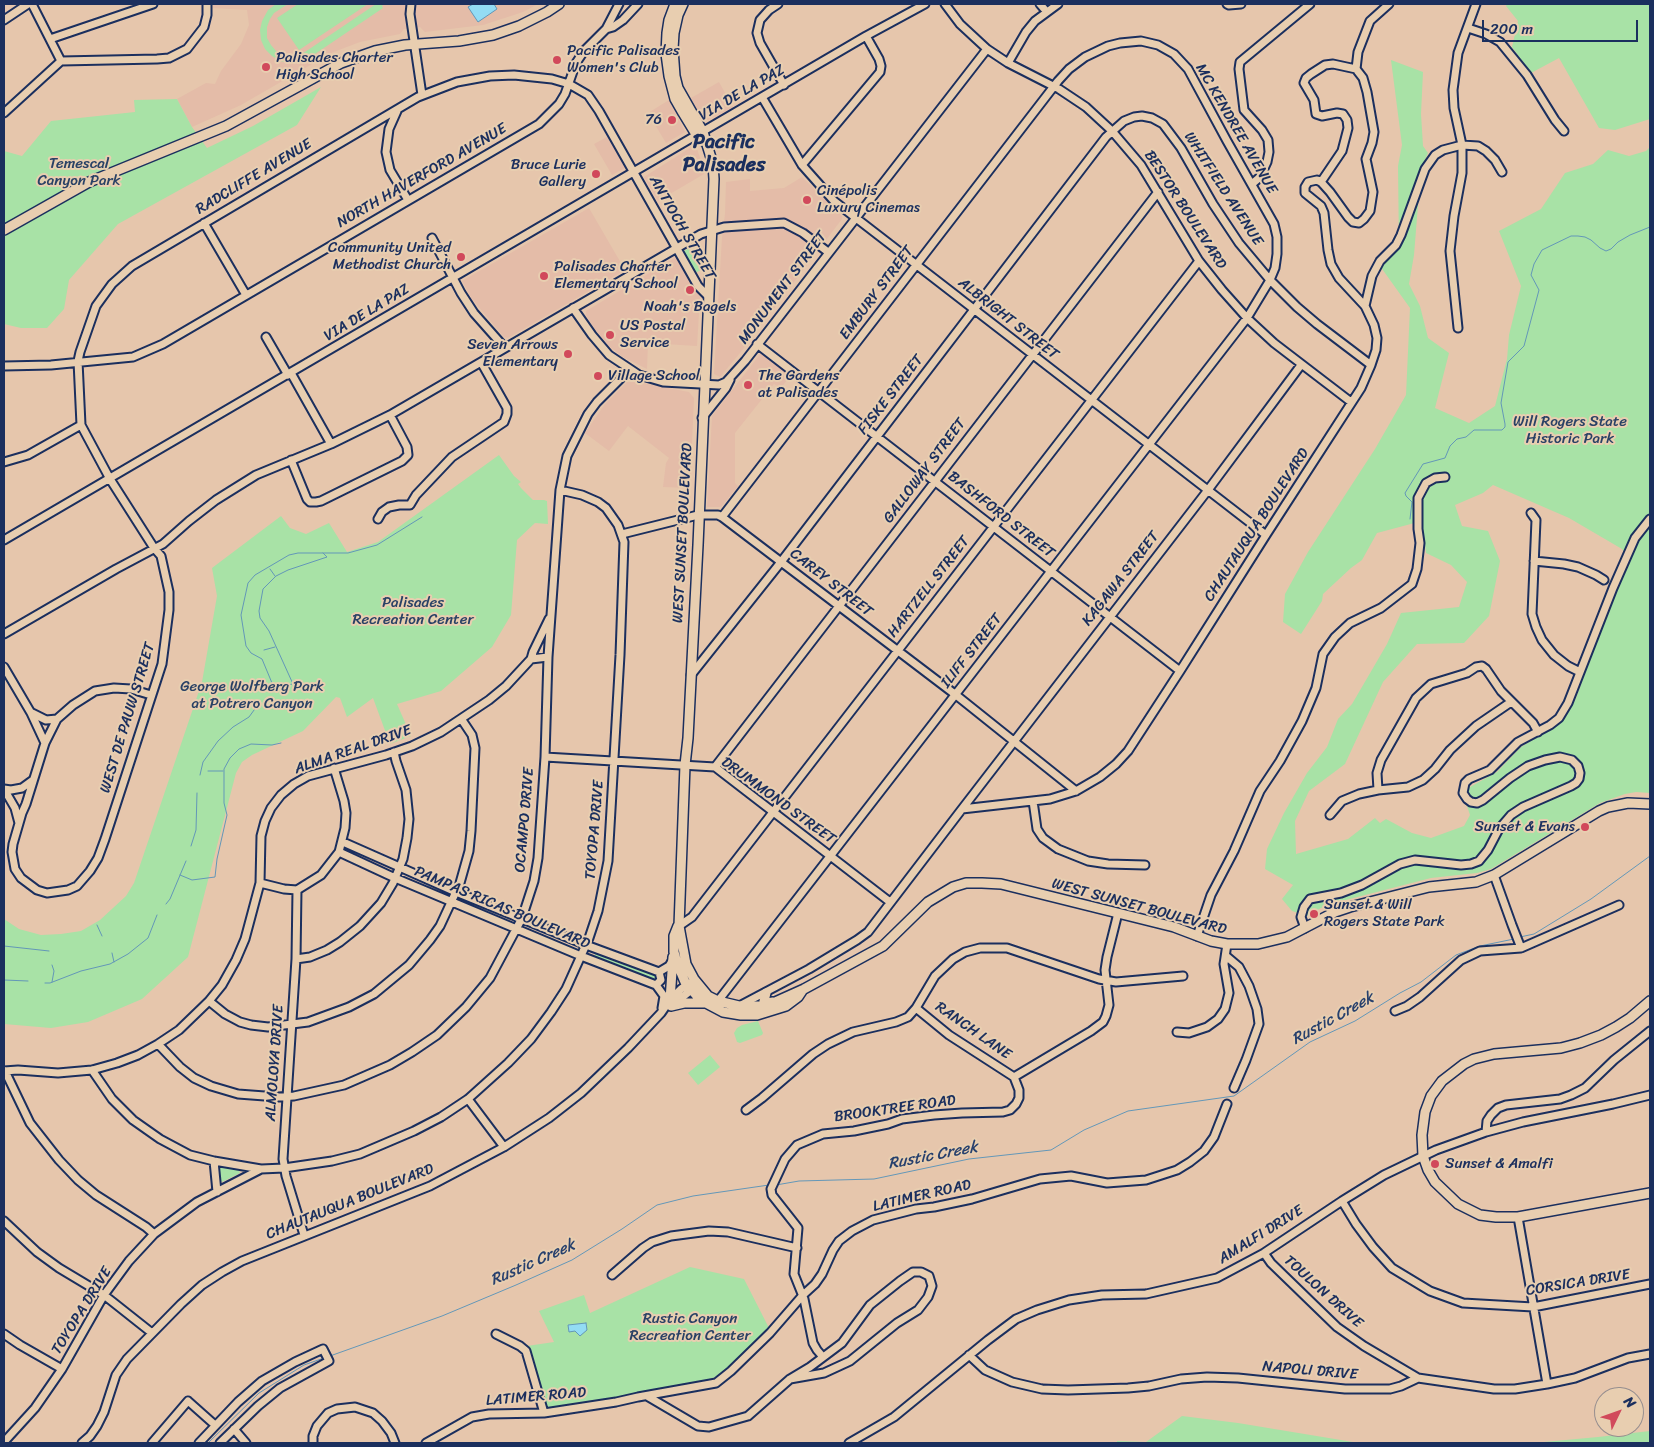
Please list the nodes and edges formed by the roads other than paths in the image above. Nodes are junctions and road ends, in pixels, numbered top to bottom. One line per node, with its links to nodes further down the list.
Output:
1 (28, 4): 24 (street)
2 (32, 4): 28 (street)
3 (153, 4): 28 (street)
4 (207, 4): 31 (street)
5 (404, 4): 23 (street)
6 (411, 4): 23 (street)
7 (559, 4): 29 (main road)
8 (619, 4): 26 (street, NORTH HAVERFORD AVENUE)
9 (638, 4): 26 (street, NORTH HAVERFORD AVENUE)
10 (675, 4): 43 (main road, WEST SUNSET BOULEVARD)
11 (683, 4): 43 (main road, WEST SUNSET BOULEVARD)
12 (778, 4): 35 (street)
13 (925, 4): 27 (street, VIA DE LA PAZ)
14 (945, 4): 30 (street, BESTOR BOULEVARD)
15 (1040, 4): 22 (street)
16 (1058, 4): 22 (street)
17 (1227, 4): 18 (street)
18 (1241, 4)
19 (1310, 4): 49 (street)
20 (1389, 4): 33 (street)
21 (1476, 4): 25 (street)
22 (1046, 11): 32 (street)
23 (410, 14): 29 (street)
24 (4, 20)
25 (1468, 28): 42 (street); 44 (street)
26 (606, 29): 34 (street, NORTH HAVERFORD AVENUE)
27 (866, 36): 35 (street, VIA DE LA PAZ); 45 (street)
28 (50, 38): 31 (street)
29 (414, 44): 37 (street); 55 (main road)
30 (987, 49): 32 (street, BESTOR BOULEVARD); 52 (street, MONUMENT STREET)
31 (61, 61): 40 (street)
32 (1008, 63): 36 (street, BESTOR BOULEVARD)
33 (1356, 69): 48 (street); 48 (street)
34 (569, 84): 37 (street, RADCLIFFE AVENUE); 47 (street, ANTIOCH STREET); 51 (street, NORTH HAVERFORD AVENUE)
35 (784, 85): 38 (street, VIA DE LA PAZ)
36 (1054, 86): 41 (street, BESTOR BOULEVARD); 49 (street, MC KENDREE AVENUE); 60 (street, EMBURY STREET)
37 (422, 95): 39 (street, RADCLIFFE AVENUE)
38 (762, 97): 43 (street, VIA DE LA PAZ); 45 (street, ALBRIGHT STREET)
39 (398, 108): 51 (street); 53 (street, RADCLIFFE AVENUE)
40 (4, 113)
41 (1112, 131): 50 (street, BESTOR BOULEVARD); 62 (street, WHITFIELD AVENUE); 67 (street, FISKE STREET)
42 (1564, 131)
43 (700, 134): 47 (street, VIA DE LA PAZ); 54 (main road, WEST SUNSET BOULEVARD)
44 (1462, 146): 46 (street); 65 (street); 69 (street)
45 (802, 165): 52 (street, ALBRIGHT STREET)
46 (1502, 172)
47 (633, 173): 57 (street, ANTIOCH STREET); 61 (street, VIA DE LA PAZ)
48 (1321, 182): 65 (street, CHAUTAUQUA BOULEVARD)
49 (1252, 184): 62 (street, MC KENDREE AVENUE)
50 (1158, 192): 59 (street, BESTOR BOULEVARD); 73 (street, GALLOWAY STREET)
51 (408, 200): 63 (street, NORTH HAVERFORD AVENUE)
52 (855, 218): 58 (street, MONUMENT STREET); 60 (street, ALBRIGHT STREET)
53 (204, 223): 63 (street); 74 (street, RADCLIFFE AVENUE)
54 (712, 229): 57 (street); 58 (street); 64 (main road, WEST SUNSET BOULEVARD)
55 (4, 230)
56 (432, 238): 61 (street)
57 (676, 248): 64 (street, ANTIOCH STREET); 66 (street)
58 (828, 252): 71 (street, MONUMENT STREET)
59 (1199, 261): 68 (street, BESTOR BOULEVARD); 84 (street, HARTZELL STREET)
60 (916, 265): 67 (street, ALBRIGHT STREET); 83 (street, EMBURY STREET)
61 (453, 277): 72 (street); 80 (street, VIA DE LA PAZ)
62 (1270, 280): 68 (street, MC KENDREE AVENUE); 77 (street, WHITFIELD AVENUE)
63 (246, 294): 74 (street, NORTH HAVERFORD AVENUE)
64 (708, 296): 82 (main road, WEST SUNSET BOULEVARD)
65 (1365, 306): 77 (street, CHAUTAUQUA BOULEVARD)
66 (573, 308): 72 (street); 79 (street)
67 (974, 310): 73 (street, ALBRIGHT STREET); 89 (street, FISKE STREET)
68 (1247, 318): 76 (street, BESTOR BOULEVARD); 91 (street, ILIFF STREET)
69 (1458, 328)
70 (266, 336): 80 (street)
71 (757, 344): 81 (street, MONUMENT STREET); 83 (street, BASHFORD STREET)
72 (505, 348): 75 (street)
73 (1032, 355): 84 (street, ALBRIGHT STREET); 96 (street, GALLOWAY STREET)
74 (78, 361): 78 (street); 88 (street)
75 (481, 362): 86 (street); 102 (street)
76 (1302, 365): 85 (street, BESTOR BOULEVARD); 98 (street, KAGAWA STREET)
77 (1371, 365): 85 (street, CHAUTAUQUA BOULEVARD)
78 (4, 366)
79 (629, 370): 82 (street); 97 (street)
80 (290, 374): 90 (street); 95 (street, VIA DE LA PAZ)
81 (731, 379): 82 (street); 87 (street, MONUMENT STREET)
82 (704, 385): 87 (main road, WEST SUNSET BOULEVARD)
83 (819, 392): 89 (street, BASHFORD STREET); 101 (street, EMBURY STREET)
84 (1091, 400): 91 (street, ALBRIGHT STREET); 104 (street, HARTZELL STREET)
85 (1352, 402): 106 (street, CHAUTAUQUA BOULEVARD)
86 (390, 416): 90 (street); 92 (street)
87 (702, 418): 100 (main road, WEST SUNSET BOULEVARD)
88 (80, 425): 93 (street); 95 (street)
89 (877, 436): 96 (street, BASHFORD STREET); 112 (street, FISKE STREET)
90 (331, 444): 92 (street)
91 (1149, 445): 98 (street, ALBRIGHT STREET); 113 (street, ILIFF STREET)
92 (290, 460): 108 (street)
93 (4, 462)
94 (1445, 477): 169 (street)
95 (110, 478): 107 (street, VIA DE LA PAZ); 109 (street)
96 (936, 481): 104 (street, BASHFORD STREET); 115 (street, GALLOWAY STREET)
97 (560, 490): 105 (street, TOYOPA DRIVE); 116 (street)
98 (1208, 490): 106 (street, ALBRIGHT STREET); 117 (street, KAGAWA STREET)
99 (1531, 513): 111 (street)
100 (698, 515): 101 (street); 105 (street); 125 (main road, WEST SUNSET BOULEVARD)
101 (722, 517): 112 (street, CAREY STREET)
102 (378, 519)
103 (1650, 519): 124 (street)
104 (994, 526): 113 (street, BASHFORD STREET); 119 (street, HARTZELL STREET)
105 (622, 534): 137 (street, TOYOPA DRIVE)
106 (1266, 535): 123 (street, CHAUTAUQUA BOULEVARD)
107 (4, 540)
108 (163, 544): 109 (street); 110 (street, WEST DE PAUW STREET)
109 (154, 548): 110 (street); 118 (street)
110 (162, 556): 126 (street, WEST DE PAUW STREET)
111 (1534, 561): 114 (street); 124 (street)
112 (781, 562): 115 (street, CAREY STREET); 125 (street, FISKE STREET)
113 (1052, 571): 117 (street, BASHFORD STREET); 127 (street, ILIFF STREET)
114 (1604, 580)
115 (839, 607): 119 (street, CAREY STREET); 139 (street, GALLOWAY STREET)
116 (551, 614): 120 (street); 121 (street)
117 (1111, 616): 123 (street, BASHFORD STREET); 133 (street, KAGAWA STREET)
118 (4, 634)
119 (897, 651): 127 (street, CAREY STREET); 148 (street, HARTZELL STREET)
120 (548, 657): 121 (street); 136 (street, OCAMPO DRIVE)
121 (531, 659): 131 (street, ALMA REAL DRIVE)
122 (4, 667): 129 (street)
123 (1180, 670): 144 (street, CHAUTAUQUA BOULEVARD)
124 (1580, 672): 132 (street)
125 (690, 676): 138 (main road, WEST SUNSET BOULEVARD)
126 (151, 695): 130 (street); 150 (street, WEST DE PAUW STREET)
127 (956, 695): 133 (street, CAREY STREET); 153 (street, ILIFF STREET)
128 (1511, 702): 132 (street); 143 (street); 143 (street)
129 (31, 713): 130 (street); 134 (street)
130 (57, 719): 134 (street, WEST DE PAUW STREET)
131 (462, 720): 135 (street, ALMA REAL DRIVE); 160 (street)
132 (1538, 732): 168 (street)
133 (1014, 741): 144 (street, CAREY STREET); 147 (street, KAGAWA STREET)
134 (45, 743): 141 (street, WEST DE PAUW STREET)
135 (394, 752): 140 (street, ALMA REAL DRIVE); 155 (street)
136 (545, 757): 137 (street, DRUMMOND STREET); 165 (street, OCAMPO DRIVE)
137 (614, 762): 138 (street, DRUMMOND STREET); 172 (street, TOYOPA DRIVE)
138 (685, 765): 139 (street, DRUMMOND STREET); 166 (main road, WEST SUNSET BOULEVARD)
139 (714, 767): 148 (street, DRUMMOND STREET)
140 (334, 768): 151 (street); 158 (street, ALMA REAL DRIVE)
141 (34, 780): 142 (street); 150 (street, WEST DE PAUW STREET)
142 (5, 789): 150 (street)
143 (1378, 790): 149 (street)
144 (1076, 791): 145 (street, CHAUTAUQUA BOULEVARD)
145 (1032, 801): 147 (street, CHAUTAUQUA BOULEVARD); 154 (street)
146 (1650, 804): 156 (main road, WEST SUNSET BOULEVARD)
147 (962, 809): 162 (street)
148 (772, 812): 153 (street, DRUMMOND STREET); 166 (street, HARTZELL STREET)
149 (1330, 814)
150 (19, 823)
151 (343, 842): 152 (street); 155 (street, PAMPAS RICAS BOULEVARD)
152 (339, 852): 157 (street, PAMPAS RICAS BOULEVARD); 159 (street)
153 (831, 856): 162 (street, DRUMMOND STREET); 186 (street, ILIFF STREET)
154 (1145, 865)
155 (400, 868): 157 (street); 160 (street, PAMPAS RICAS BOULEVARD)
156 (1494, 875): 168 (main road, WEST SUNSET BOULEVARD); 170 (street)
157 (395, 878): 161 (street, PAMPAS RICAS BOULEVARD); 176 (street)
158 (260, 883): 159 (street); 184 (street, ALMA REAL DRIVE)
159 (297, 890): 176 (street, ALMOLOYA DRIVE)
160 (456, 892): 161 (street); 165 (street, PAMPAS RICAS BOULEVARD)
161 (452, 902): 167 (street, PAMPAS RICAS BOULEVARD); 194 (street)
162 (890, 902): 183 (street)
163 (1619, 905): 170 (street)
164 (1118, 913): 169 (main road, WEST SUNSET BOULEVARD); 179 (street); 182 (main road, WEST SUNSET BOULEVARD)
165 (522, 918): 167 (street, OCAMPO DRIVE); 172 (street, PAMPAS RICAS BOULEVARD)
166 (679, 926): 174 (main road, WEST SUNSET BOULEVARD); 181 (main road, WEST SUNSET BOULEVARD)
167 (516, 928): 173 (street, PAMPAS RICAS BOULEVARD); 203 (street, OCAMPO DRIVE)
168 (1305, 928): 171 (main road, WEST SUNSET BOULEVARD)
169 (1197, 936): 171 (main road, WEST SUNSET BOULEVARD)
170 (1518, 941): 192 (street)
171 (1227, 944): 175 (street)
172 (586, 945): 173 (street, TOYOPA DRIVE); 177 (street, PAMPAS RICAS BOULEVARD)
173 (581, 956): 180 (street, PAMPAS RICAS BOULEVARD); 204 (street, TOYOPA DRIVE)
174 (674, 956): 177 (street); 181 (main road, WEST SUNSET BOULEVARD); 188 (main road)
175 (1226, 956): 196 (street); 201 (street)
176 (296, 959): 194 (street, ALMOLOYA DRIVE)
177 (659, 972): 180 (street)
178 (1183, 976): 179 (street)
179 (1105, 980): 191 (street); 200 (street)
180 (656, 985): 193 (street)
181 (692, 985): 186 (main road, WEST SUNSET BOULEVARD); 188 (street, CHAUTAUQUA BOULEVARD); 189 (main road, WEST SUNSET BOULEVARD)
182 (804, 989): 187 (main road, WEST SUNSET BOULEVARD); 189 (main road, WEST SUNSET BOULEVARD)
183 (766, 993): 187 (main road); 190 (street)
184 (210, 1001): 194 (street); 197 (street, ALMA REAL DRIVE)
185 (1650, 1001): 209 (main road)
186 (718, 1002): 190 (main road, WEST SUNSET BOULEVARD)
187 (775, 1002): 190 (main road, WEST SUNSET BOULEVARD)
188 (671, 1003): 189 (main road); 193 (street, CHAUTAUQUA BOULEVARD)
189 (706, 1003)
190 (739, 1006)
191 (916, 1008): 200 (street, RANCH LANE); 206 (street)
192 (1395, 1010)
193 (661, 1013): 208 (street, CHAUTAUQUA BOULEVARD)
194 (291, 1025): 203 (street, ALMOLOYA DRIVE)
195 (1650, 1031): 207 (street)
196 (1177, 1032)
197 (158, 1044): 198 (street, ALMA REAL DRIVE); 203 (street, OCAMPO DRIVE)
198 (92, 1070): 199 (street, ALMA REAL DRIVE); 210 (street)
199 (5, 1071): 218 (street)
200 (1014, 1077): 220 (street, BROOKTREE ROAD)
201 (1234, 1088)
202 (1650, 1095): 207 (street, AMALFI DRIVE)
203 (287, 1096): 211 (street, ALMOLOYA DRIVE)
204 (468, 1099): 208 (street); 211 (street, TOYOPA DRIVE)
205 (1227, 1104): 225 (street, LATIMER ROAD)
206 (746, 1110)
207 (1486, 1132): 209 (street, AMALFI DRIVE)
208 (504, 1147): 219 (street, CHAUTAUQUA BOULEVARD)
209 (1423, 1156): 215 (street, AMALFI DRIVE); 216 (main road)
210 (214, 1162): 212 (street); 213 (street)
211 (284, 1168): 212 (street, TOYOPA DRIVE); 219 (street, ALMOLOYA DRIVE)
212 (261, 1169): 213 (street, TOYOPA DRIVE)
213 (217, 1192): 218 (street, TOYOPA DRIVE)
214 (1650, 1193): 216 (main road)
215 (1342, 1201): 221 (street, AMALFI DRIVE); 226 (street, CORSICA DRIVE)
216 (1518, 1217): 226 (street)
217 (4, 1221): 224 (street)
218 (154, 1234): 224 (street, TOYOPA DRIVE)
219 (304, 1235): 227 (street, CHAUTAUQUA BOULEVARD)
220 (797, 1248): 222 (street); 225 (street, BROOKTREE ROAD)
221 (1264, 1253): 231 (street, AMALFI DRIVE); 234 (street, TOULON DRIVE)
222 (612, 1275)
223 (1650, 1284): 226 (street, CORSICA DRIVE)
224 (104, 1295): 227 (street); 233 (street, TOYOPA DRIVE)
225 (803, 1295): 232 (street, BROOKTREE ROAD); 237 (street, LATIMER ROAD)
226 (1533, 1306): 236 (street)
227 (152, 1333): 242 (street, CHAUTAUQUA BOULEVARD)
228 (4, 1334): 233 (street)
229 (496, 1334): 238 (street)
230 (1650, 1354): 236 (street)
231 (970, 1355): 234 (street, NAPOLI DRIVE); 250 (street, AMALFI DRIVE)
232 (823, 1357): 235 (street); 235 (street)
233 (62, 1369): 241 (street, TOYOPA DRIVE)
234 (1418, 1378): 236 (street)
235 (790, 1379): 237 (street)
236 (1547, 1384)
237 (646, 1396): 238 (street, LATIMER ROAD)
238 (544, 1413): 249 (street, LATIMER ROAD)
239 (215, 1425): 240 (street); 243 (street); 244 (street)
240 (234, 1429): 245 (street); 246 (street)
241 (4, 1442)
242 (82, 1443)
243 (152, 1443)
244 (199, 1443)
245 (220, 1443)
246 (246, 1443)
247 (313, 1443): 248 (street)
248 (395, 1443)
249 (426, 1443)
250 (850, 1443)

